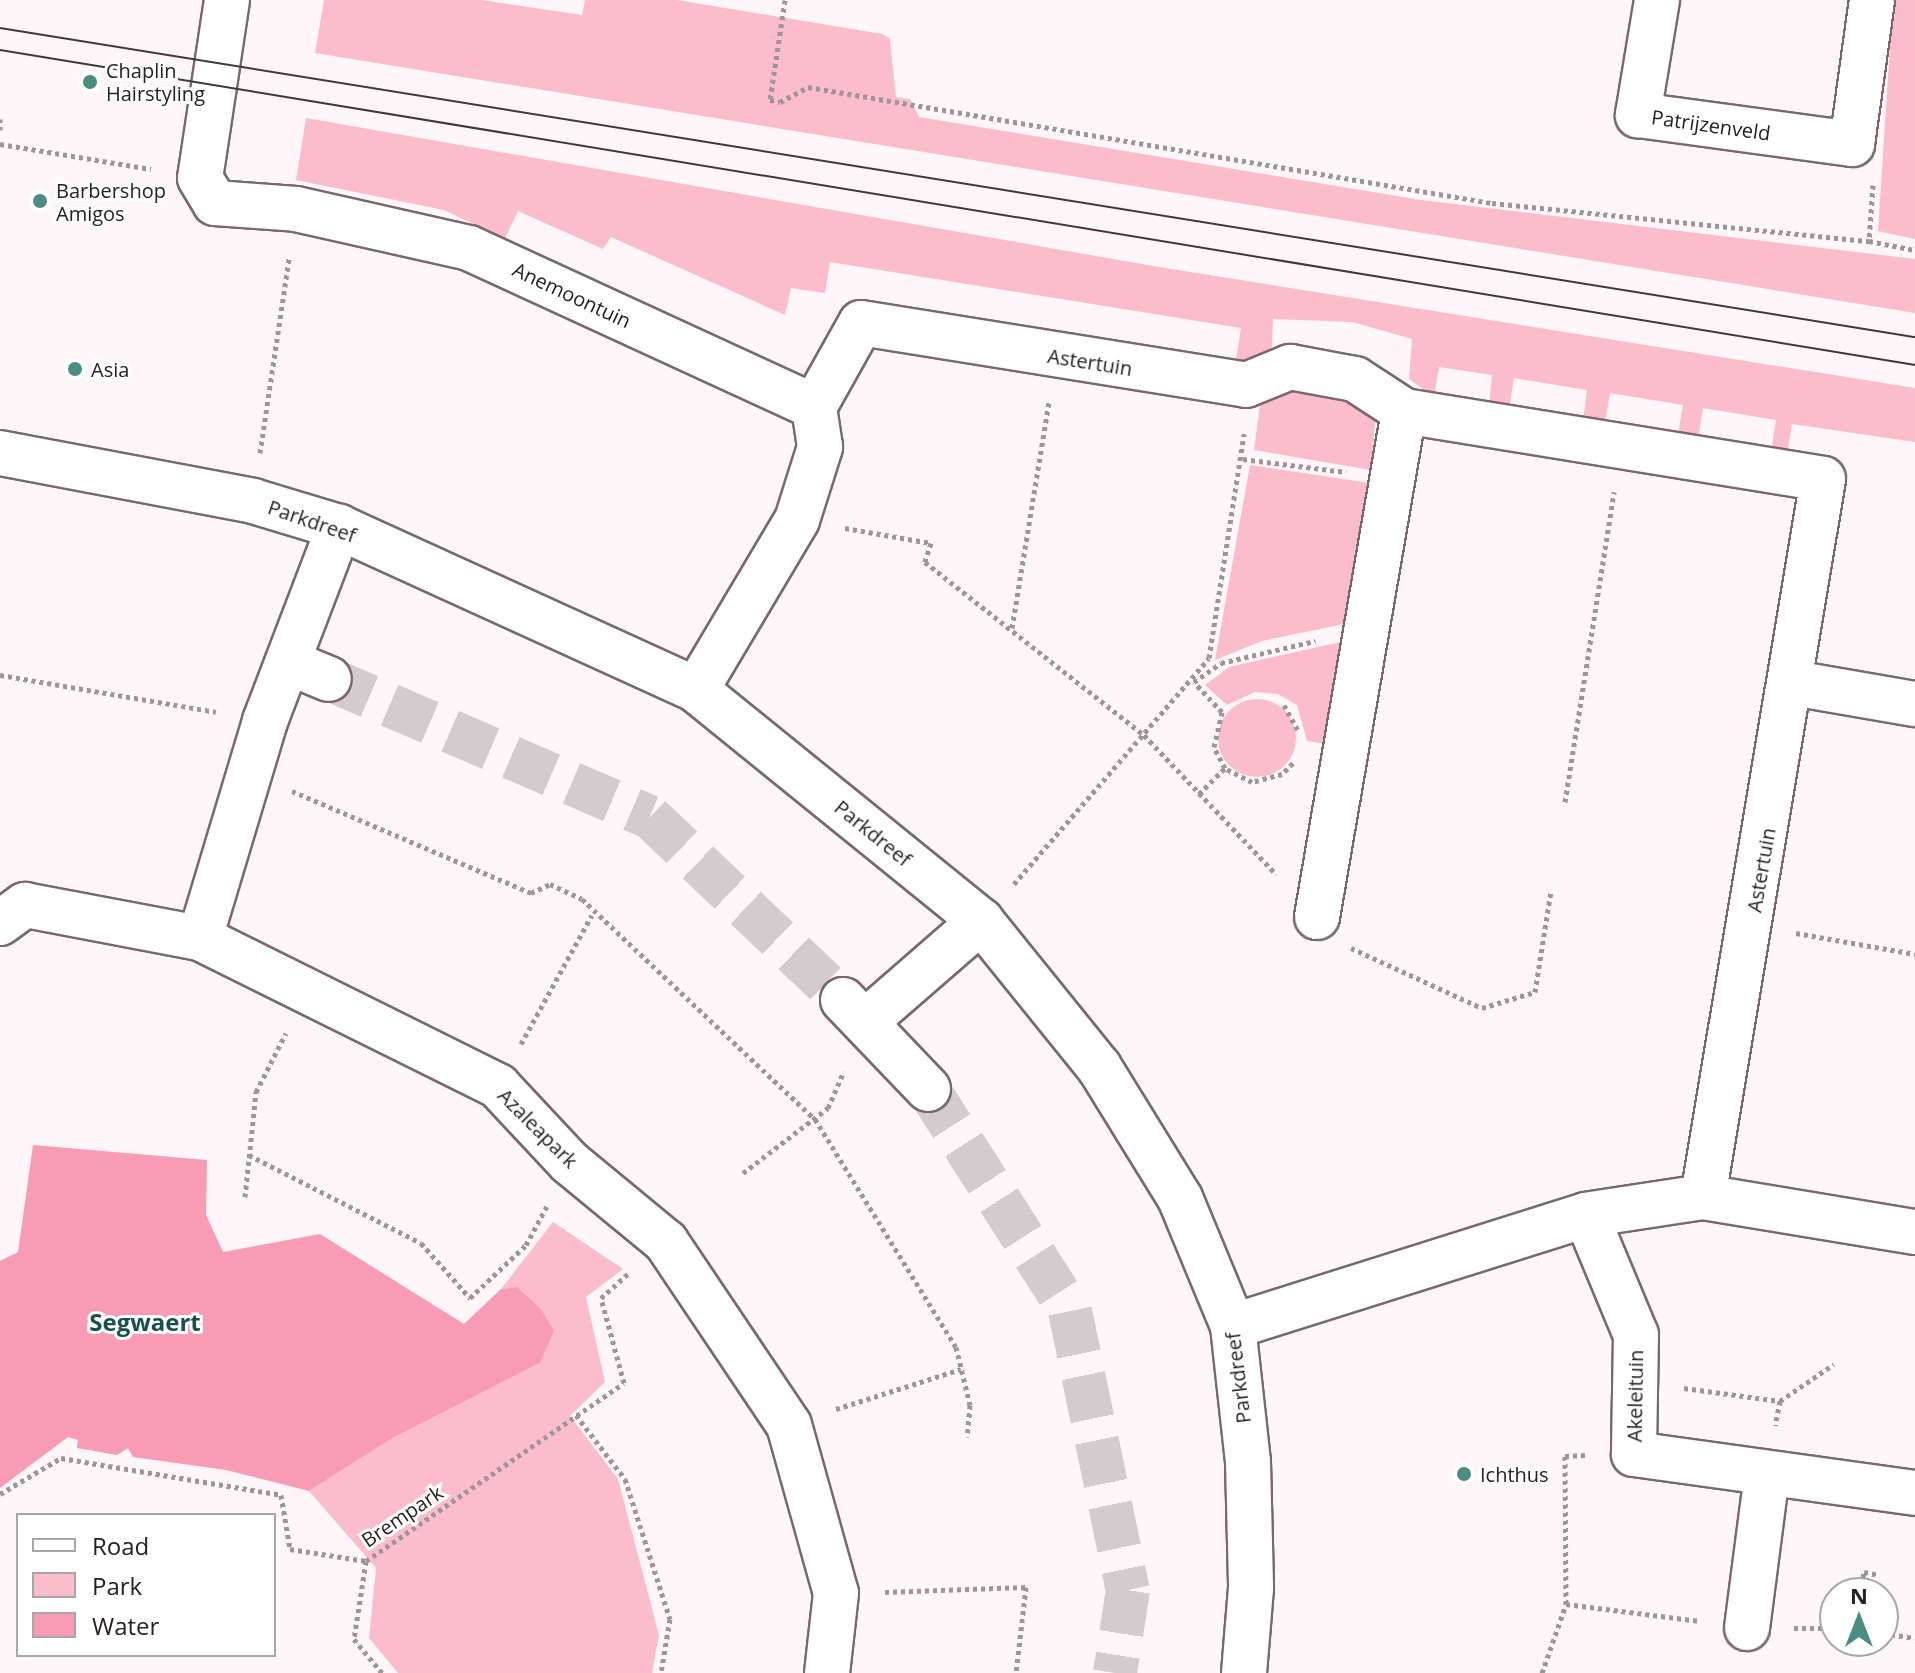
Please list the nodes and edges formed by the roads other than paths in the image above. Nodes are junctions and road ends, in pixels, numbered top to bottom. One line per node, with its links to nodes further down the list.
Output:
1 (227, 0): 4 (street, Anemoontuin)
2 (1657, 0): 3 (street, Patrijzenveld)
3 (1872, 0)
4 (814, 407): 5 (street, Astertuin); 11 (street)
5 (1404, 411): 10 (street, Astertuin); 13 (street)
6 (0, 453): 7 (street, Parkdreef)
7 (339, 527): 8 (street); 11 (street, Parkdreef)
8 (288, 662): 9 (street); 16 (street)
9 (329, 679)
10 (1793, 683): 12 (street); 18 (street, Astertuin)
11 (696, 690): 14 (street, Parkdreef)
12 (1915, 704)
13 (1317, 917)
14 (981, 921): 17 (street); 21 (street, Parkdreef)
15 (0, 923): 16 (street, Azaleapark)
16 (200, 938): 25 (street, Azaleapark)
17 (928, 1089)
18 (1703, 1197): 19 (street); 20 (street)
19 (1586, 1215): 21 (street); 22 (street, Akeleituin)
20 (1915, 1232)
21 (1233, 1326): 26 (street, Parkdreef)
22 (1767, 1473): 23 (street, Akeleituin); 24 (street)
23 (1915, 1493)
24 (1747, 1628)
25 (827, 1673)
26 (1244, 1673)

